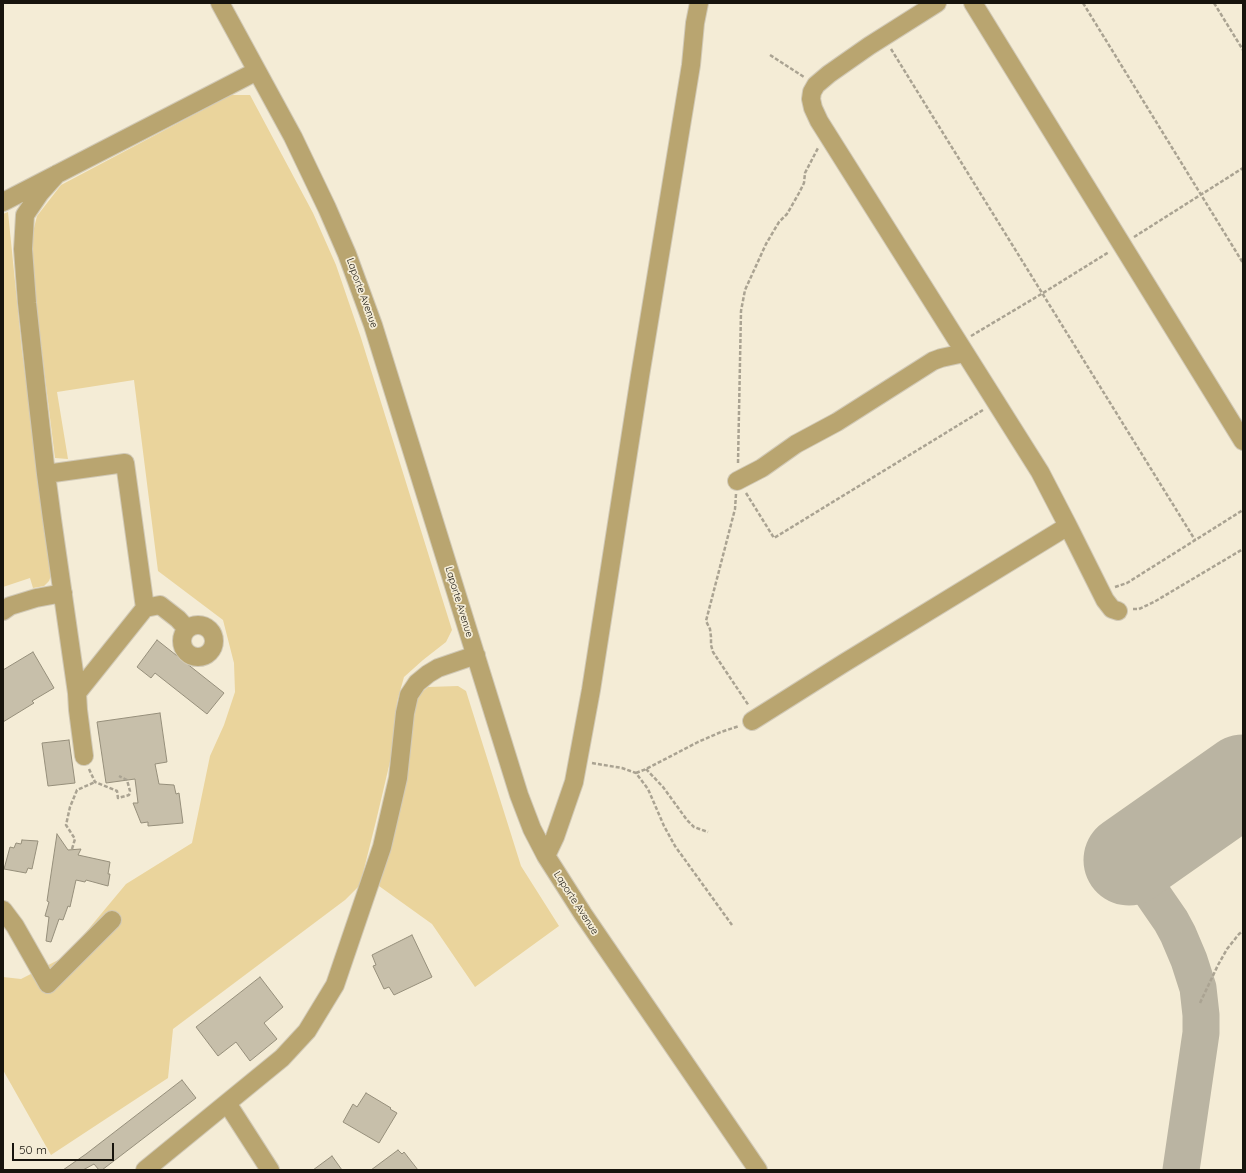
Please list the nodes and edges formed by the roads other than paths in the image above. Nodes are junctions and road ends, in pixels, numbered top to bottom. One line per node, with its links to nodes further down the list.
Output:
1 (220, 3): 5 (street, Laporte Avenue)
2 (700, 3): 22 (street)
3 (937, 3): 8 (street)
4 (974, 3): 9 (street)
5 (256, 70): 6 (street); 18 (street, Laporte Avenue)
6 (58, 174): 7 (street); 10 (street)
7 (3, 202)
8 (961, 348): 11 (street); 12 (street)
9 (1243, 441)
10 (46, 474): 13 (street); 14 (street)
11 (737, 481)
12 (1068, 526): 16 (street); 20 (street)
13 (63, 593): 15 (street); 19 (street)
14 (145, 608): 17 (street); 19 (street)
15 (3, 611)
16 (1118, 611)
17 (187, 629)
18 (476, 655): 22 (street, Laporte Avenue); 25 (street)
19 (77, 693): 21 (street)
20 (754, 720)
21 (84, 756)
22 (546, 856): 28 (street, Laporte Avenue)
23 (3, 910): 24 (street)
24 (112, 920)
25 (227, 1103): 26 (street); 27 (street)
26 (145, 1170)
27 (270, 1170)
28 (758, 1170)

